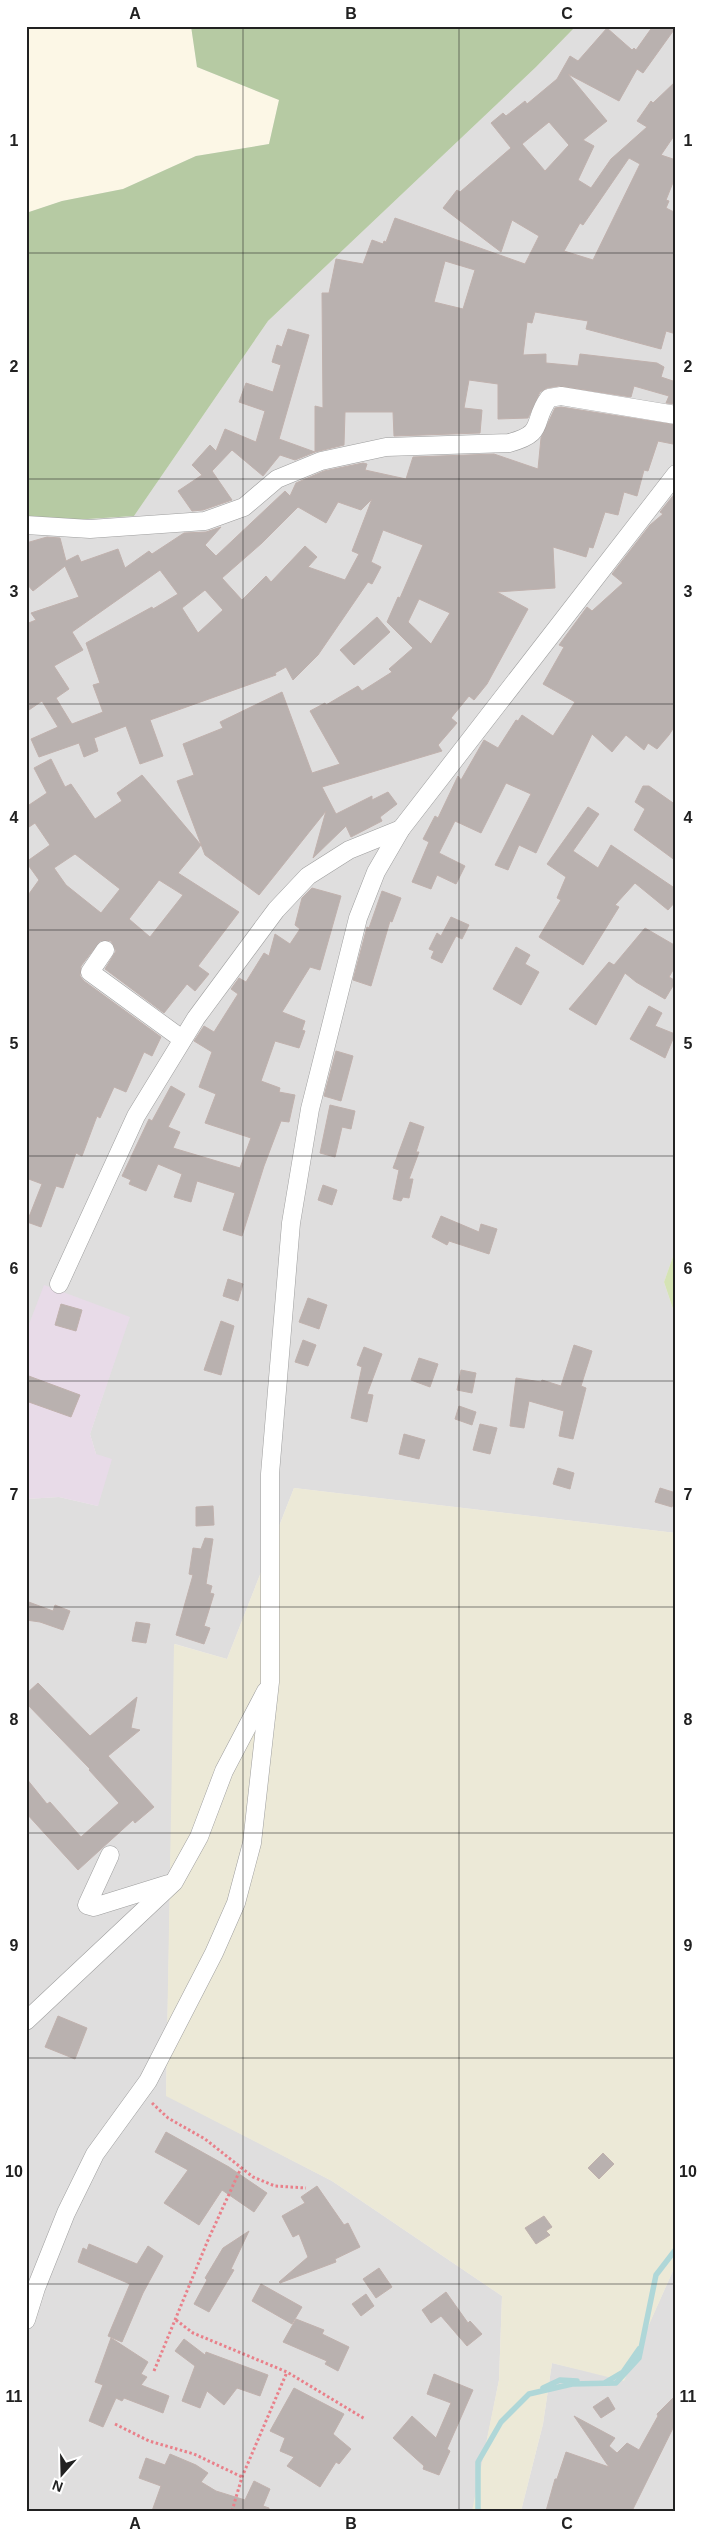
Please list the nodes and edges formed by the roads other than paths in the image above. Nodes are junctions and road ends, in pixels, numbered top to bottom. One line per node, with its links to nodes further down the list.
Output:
1 (676, 414): 3 (street)
2 (676, 474): 4 (street)
3 (26, 525)
4 (401, 829): 6 (street); 8 (street)
5 (105, 950): 6 (street)
6 (182, 1039): 7 (street)
7 (59, 1284)
8 (270, 1682): 10 (street); 12 (street)
9 (110, 1855): 10 (street)
10 (174, 1882): 11 (street)
11 (26, 2020)
12 (26, 2320)

